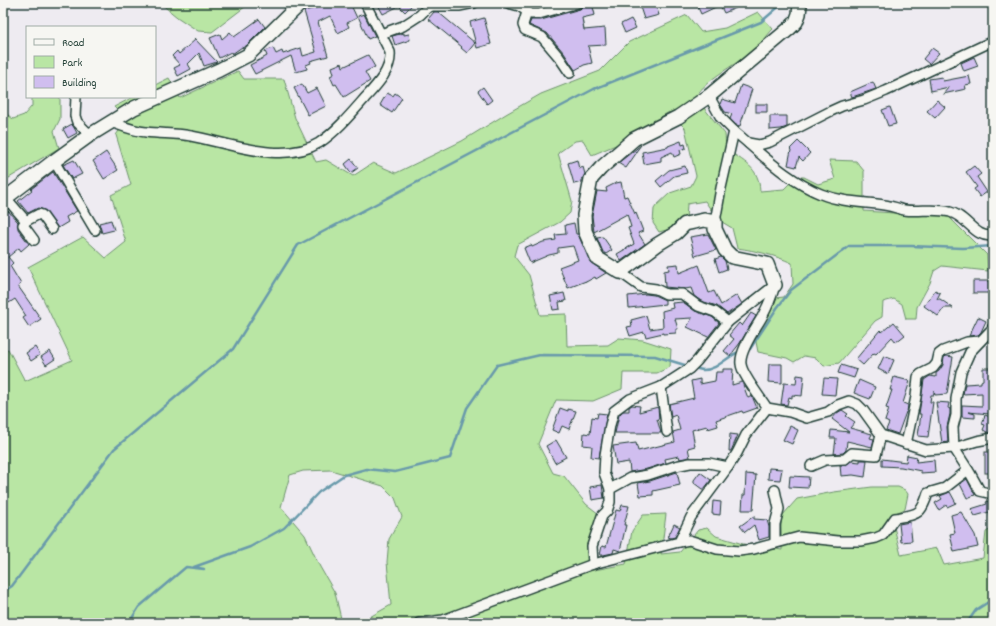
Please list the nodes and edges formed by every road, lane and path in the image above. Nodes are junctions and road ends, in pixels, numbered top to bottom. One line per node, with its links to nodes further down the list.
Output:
1 (300, 3): 13 (street)
2 (364, 3): 8 (street)
3 (474, 3): 8 (street)
4 (508, 3): 7 (street)
5 (578, 3): 7 (street)
6 (799, 3): 11 (street)
7 (527, 12): 10 (street)
8 (381, 34): 13 (street)
9 (993, 41): 16 (street)
10 (570, 74)
11 (708, 96): 14 (street); 25 (street)
12 (76, 98): 15 (street)
13 (111, 122): 15 (street)
14 (734, 132): 16 (street); 20 (street)
15 (90, 135): 17 (street)
16 (748, 143): 23 (street)
17 (54, 161): 18 (street); 22 (street)
18 (4, 199): 19 (street)
19 (26, 221): 21 (street); 24 (street)
20 (715, 222): 25 (street); 26 (street)
21 (52, 229)
22 (95, 230)
23 (993, 236)
24 (34, 240)
25 (620, 272): 27 (street)
26 (775, 285): 27 (street); 31 (street)
27 (728, 322): 30 (street)
28 (993, 327): 29 (street)
29 (980, 341): 35 (street); 36 (street)
30 (660, 387): 32 (street); 40 (street)
31 (767, 408): 33 (street); 38 (street)
32 (667, 432)
33 (881, 435): 35 (street); 37 (street)
34 (993, 438): 36 (street)
35 (906, 444): 36 (street)
36 (954, 448): 39 (street)
37 (811, 466)
38 (728, 467): 40 (street); 43 (street)
39 (968, 470): 42 (street); 44 (street)
40 (610, 489): 45 (street)
41 (775, 490): 44 (street)
42 (993, 494)
43 (679, 542): 44 (street); 45 (street)
44 (775, 543)
45 (593, 564): 46 (street)
46 (419, 623)

